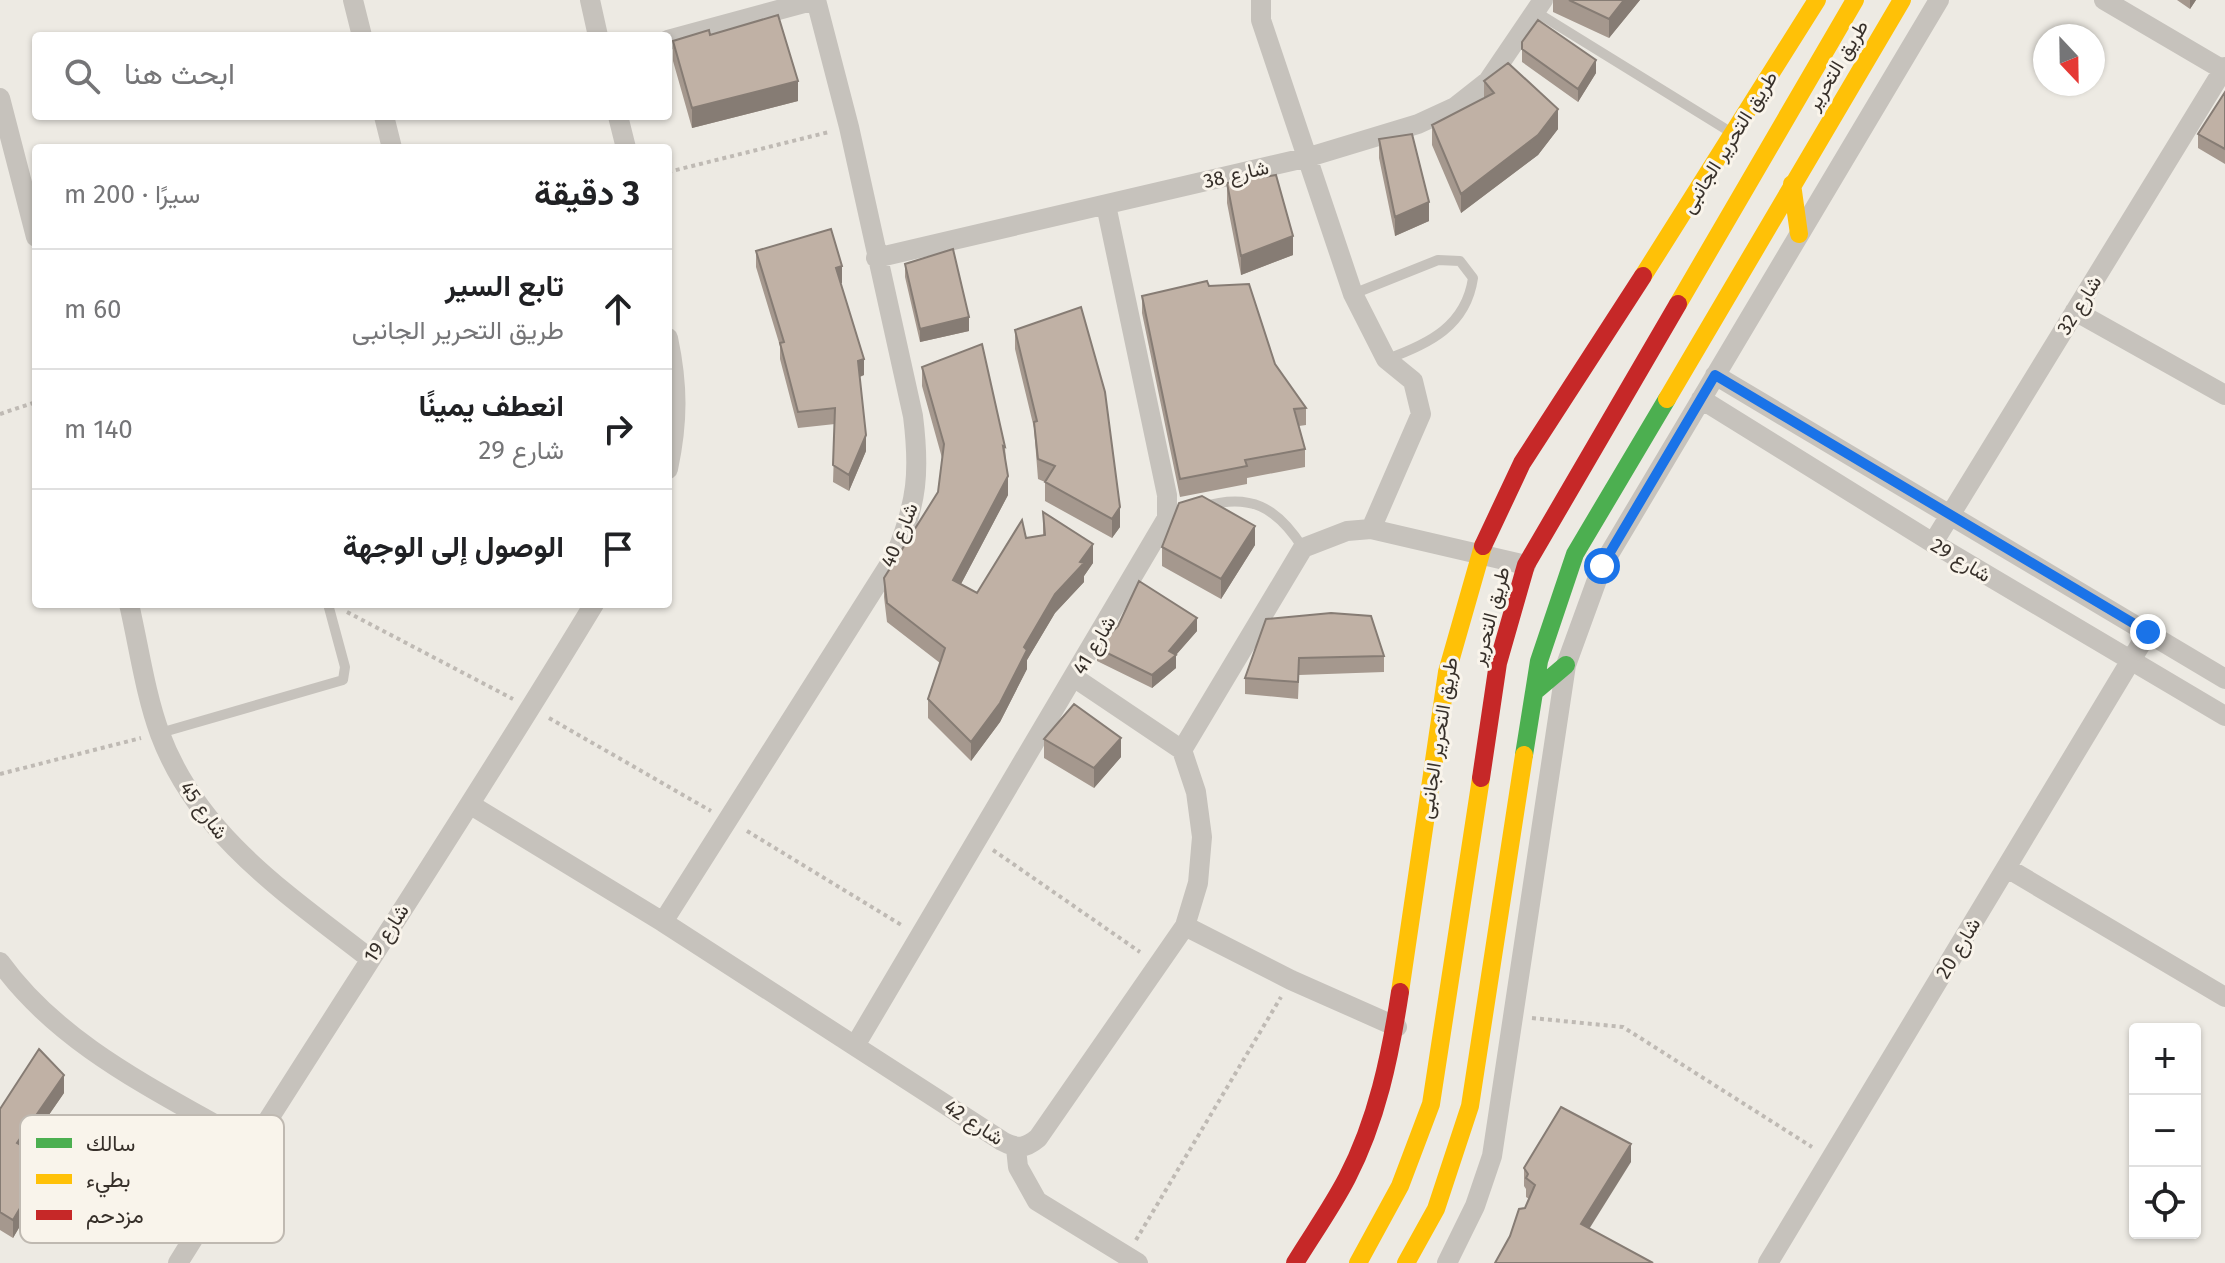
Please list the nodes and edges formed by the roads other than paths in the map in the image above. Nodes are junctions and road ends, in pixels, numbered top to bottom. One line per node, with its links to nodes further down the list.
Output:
1 (353, 0): 12 (street)
2 (590, 0): 13 (street)
3 (816, 0): 14 (street); 29 (street, شارع 40)
4 (1261, 0): 24 (street)
5 (1817, 0): 21 (street, طريق التحرير الجانبى)
6 (1855, 0): 15 (street, طريق التحرير)
7 (1872, 0): 10 (street)
8 (1939, 0): 28 (street)
9 (2104, 0): 16 (street)
10 (1900, 4): 17 (street, طريق التحرير)
11 (1540, 6): 21 (lane); 24 (street, شارع 38)
12 (361, 32)
13 (597, 32)
14 (672, 39)
15 (1818, 60): 17 (street); 44 (street, طريق التحرير)
16 (2224, 69): 31 (street, شارع 32)
17 (1853, 81): 25 (street, طريق التحرير)
18 (0, 98): 27 (street)
19 (385, 120): 22 (street)
20 (619, 120): 23 (street)
21 (1735, 135): 43 (street, طريق التحرير الجانبى)
22 (391, 144)
23 (625, 144)
24 (1309, 157): 26 (street, شارع 38); 30 (street)
25 (1792, 184): 28 (street); 53 (street, طريق التحرير)
26 (1106, 205): 29 (street, شارع 38); 51 (street, شارع 41)
27 (32, 222)
28 (1799, 234): 34 (street)
29 (876, 258): 59 (street, شارع 40)
30 (1353, 294): 33 (street); 33 (lane)
31 (2075, 311): 35 (street); 39 (street, شارع 32)
32 (672, 357): 37 (street)
33 (1386, 359): 40 (street)
34 (1715, 375): 36 (street); 39 (street, شارع 29)
35 (2225, 395)
36 (1701, 399): 41 (street, شارع 29); 50 (street)
37 (672, 450)
38 (1192, 510): 42 (lane)
39 (1949, 516): 41 (street, شارع 32); 48 (street, شارع 29)
40 (1371, 529): 42 (street); 43 (street)
41 (1933, 543): 49 (street, شارع 29)
42 (1303, 548): 56 (street)
43 (1479, 554): 44 (street); 64 (street, طريق التحرير الجانبى)
44 (1526, 565): 73 (street, طريق التحرير)
45 (130, 608): 55 (street, شارع 45)
46 (329, 608): 55 (lane)
47 (592, 608): 57 (street, شارع 19)
48 (2148, 632): 49 (street, شارع 20); 52 (street, شارع 29)
49 (2132, 661): 54 (street, شارع 29); 58 (street, شارع 20)
50 (1566, 665): 53 (street); 75 (street)
51 (1075, 678): 56 (street); 65 (street, شارع 41)
52 (2225, 679)
53 (1534, 692): 74 (street, طريق التحرير)
54 (2225, 716)
55 (160, 733): 61 (street, شارع 45)
56 (1182, 750): 60 (street, شارع 42)
57 (471, 805): 59 (street, شارع 42); 61 (street, شارع 19)
58 (2007, 868): 63 (street); 76 (street, شارع 20)
59 (663, 922): 65 (street, شارع 42)
60 (1185, 926): 64 (street); 68 (street, شارع 42)
61 (369, 958): 67 (street, شارع 19)
62 (0, 962): 66 (street)
63 (2225, 997)
64 (1397, 1027): 72 (street, طريق التحرير الجانبى)
65 (856, 1044): 68 (street, شارع 42)
66 (200, 1115)
67 (270, 1115)
68 (1016, 1148): 70 (street)
69 (190, 1243): 71 (street, شارع 19)
70 (1132, 1260)
71 (178, 1263)
72 (1295, 1263)
73 (1358, 1263)
74 (1406, 1263)
75 (1447, 1263)
76 (1768, 1263)

